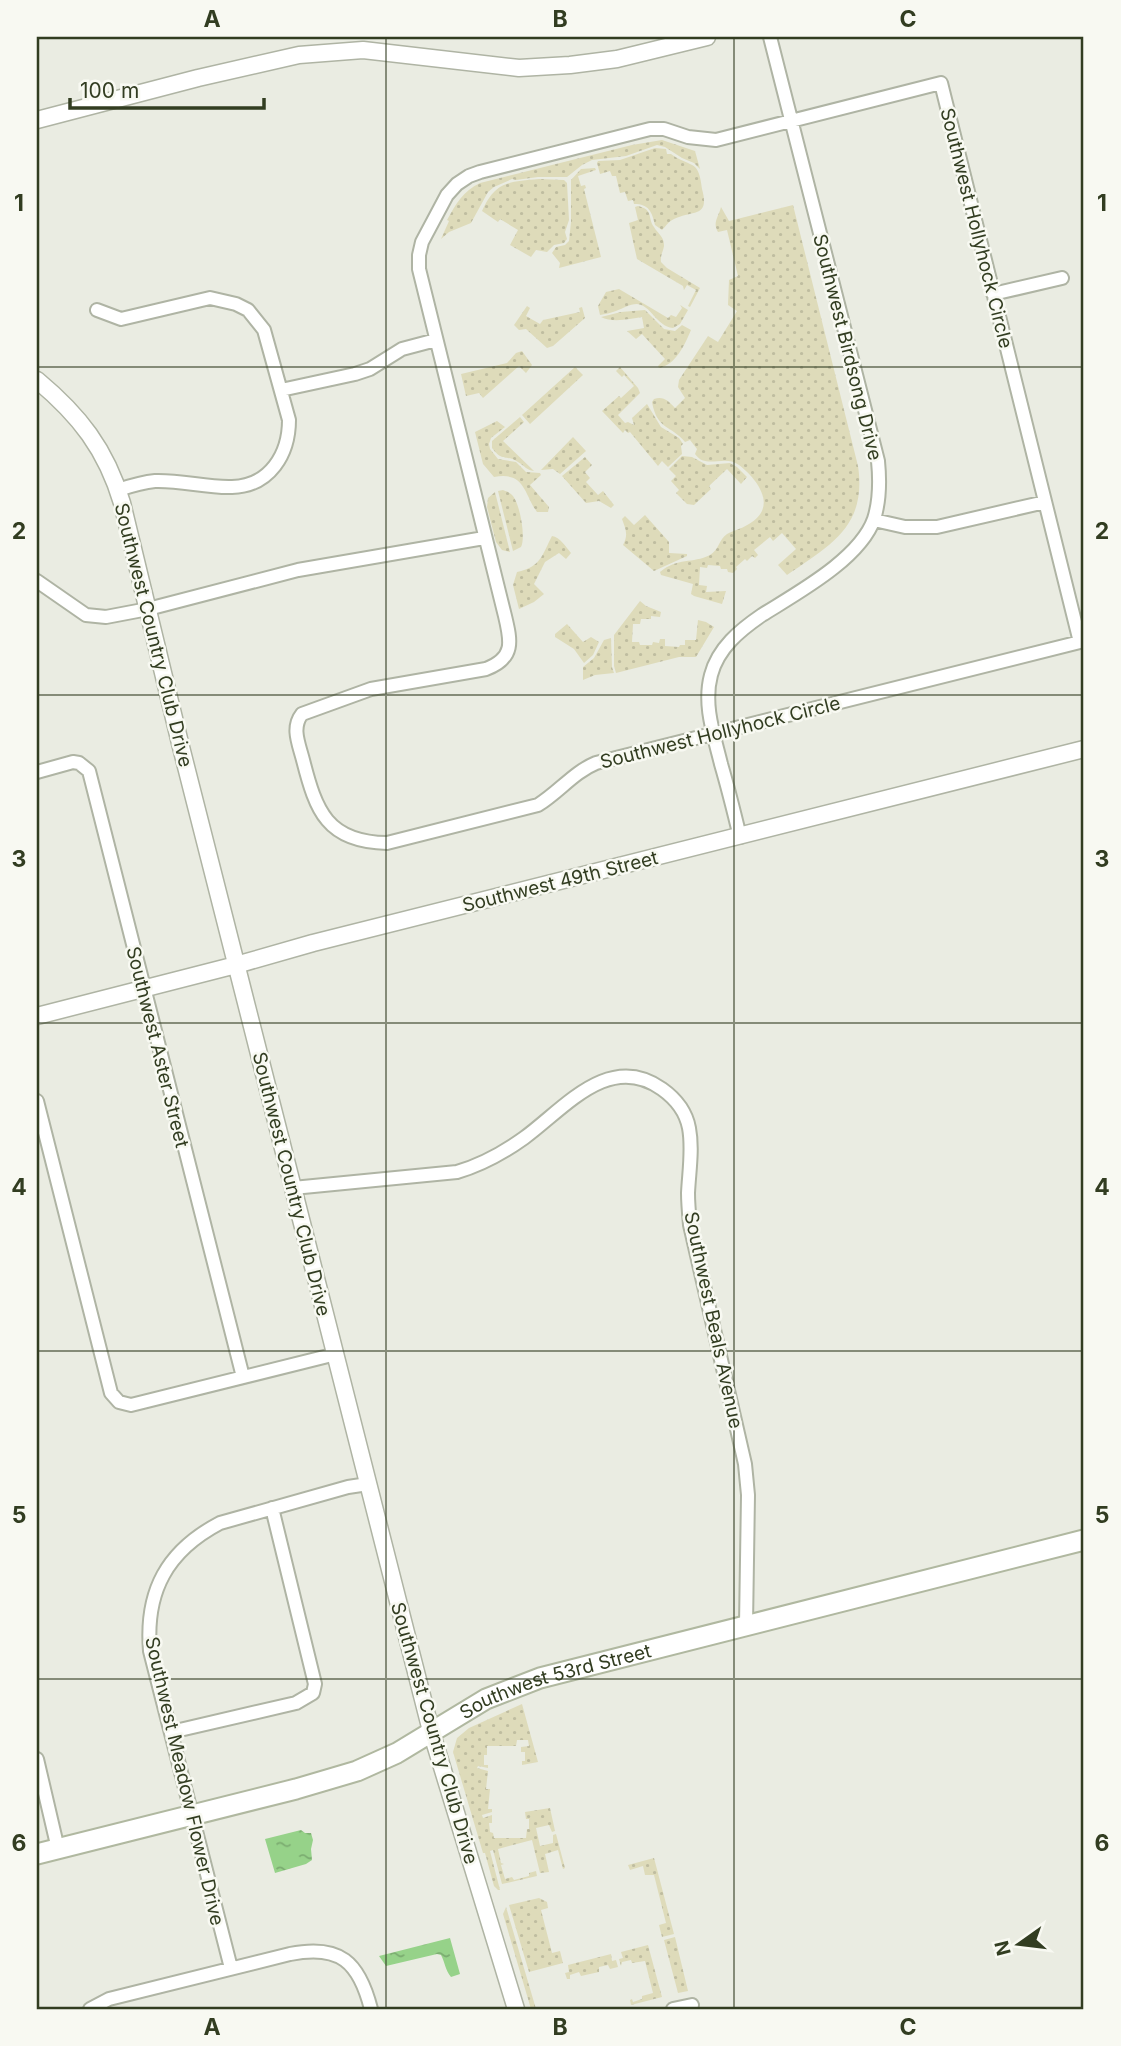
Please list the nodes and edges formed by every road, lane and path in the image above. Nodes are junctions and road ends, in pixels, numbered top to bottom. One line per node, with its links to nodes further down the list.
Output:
1 (707, 37): 3 (street)
2 (770, 37): 4 (street, Southwest Birdsong Drive)
3 (37, 120)
4 (791, 121): 6 (street, Southwest Hollyhock Circle); 8 (street, Southwest Hollyhock Circle); 13 (street, Southwest Birdsong Drive)
5 (1062, 278): 6 (street)
6 (993, 294): 12 (street, Southwest Hollyhock Circle)
7 (97, 310): 10 (street)
8 (436, 340): 10 (street); 14 (street, Southwest Hollyhock Circle)
9 (37, 380): 11 (street, Southwest Country Club Drive)
10 (281, 390): 11 (street)
11 (118, 490): 16 (street, Southwest Country Club Drive)
12 (1045, 502): 13 (street); 17 (street, Southwest Hollyhock Circle)
13 (874, 520): 17 (street, Southwest Birdsong Drive)
14 (484, 538): 16 (street); 17 (street, Southwest Hollyhock Circle)
15 (37, 581): 16 (street)
16 (148, 610): 21 (street, Southwest Country Club Drive)
17 (714, 734): 20 (street, Southwest Birdsong Drive)
18 (1084, 750): 20 (street, Southwest 49th Street)
19 (37, 772): 22 (street, Southwest Aster Street)
20 (740, 836): 21 (street, Southwest 49th Street)
21 (236, 965): 22 (street, Southwest 49th Street); 25 (street, Southwest Country Club Drive)
22 (143, 988): 23 (street, Southwest 49th Street); 27 (street, Southwest Aster Street)
23 (37, 1016)
24 (37, 1101): 27 (street)
25 (293, 1188): 26 (street, Southwest Country Club Drive); 31 (street, Southwest Beals Avenue)
26 (336, 1354): 27 (street); 28 (street, Southwest Country Club Drive)
27 (243, 1377)
28 (368, 1484): 29 (street, Southwest Meadow Flower Drive); 32 (street, Southwest Country Club Drive)
29 (272, 1508): 33 (street, Southwest Meadow Flower Drive); 33 (street)
30 (1084, 1540): 31 (main road, Southwest 53rd Street)
31 (746, 1625): 32 (main road, Southwest 53rd Street)
32 (432, 1731): 35 (main road, Southwest 53rd Street); 42 (street, Southwest Country Club Drive)
33 (171, 1732): 35 (street, Southwest Meadow Flower Drive)
34 (37, 1759): 36 (street)
35 (191, 1815): 36 (main road, Southwest 53rd Street); 38 (street, Southwest Meadow Flower Drive)
36 (58, 1849): 37 (main road, Southwest 53rd Street)
37 (37, 1854)
38 (231, 1968): 40 (street); 41 (street)
39 (692, 2005): 43 (street)
40 (90, 2009)
41 (371, 2009)
42 (516, 2009)
43 (673, 2009)

